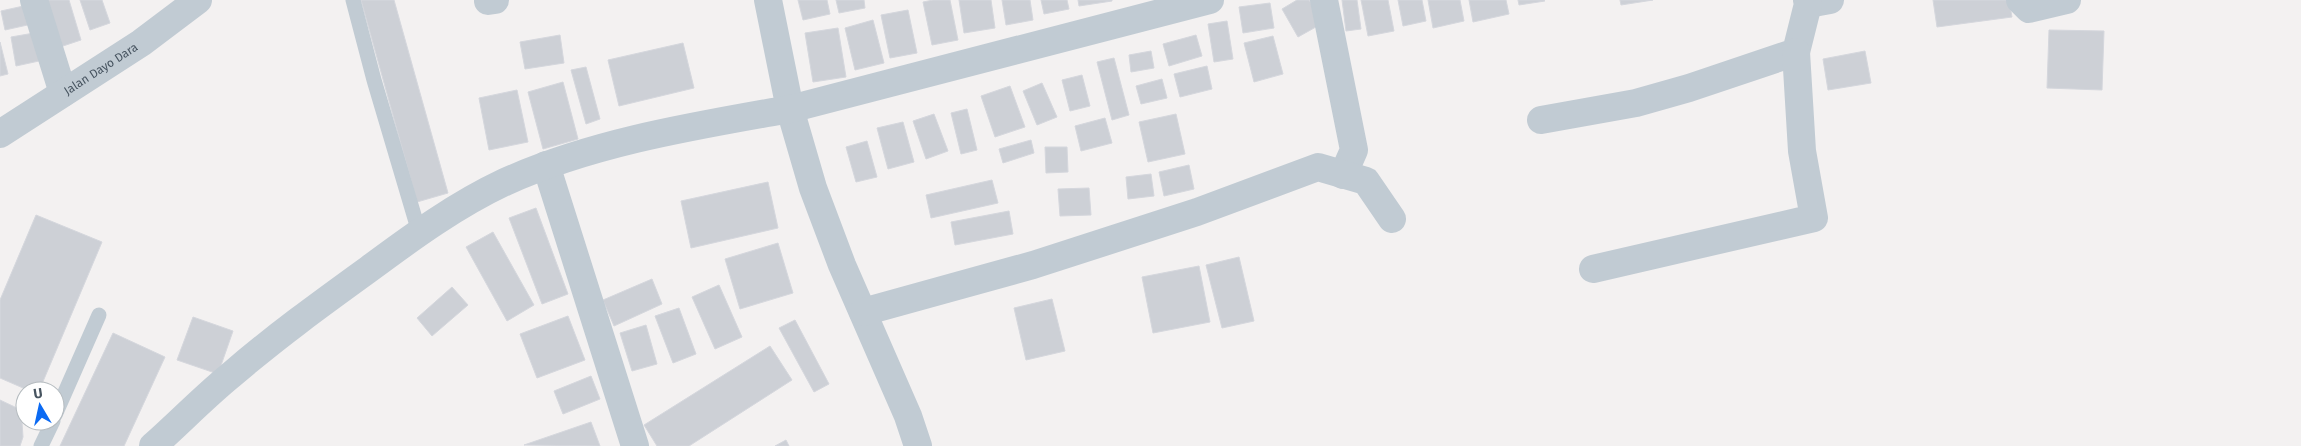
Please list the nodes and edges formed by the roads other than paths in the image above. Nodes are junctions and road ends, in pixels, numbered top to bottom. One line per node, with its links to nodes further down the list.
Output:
1 (34, 0): 11 (street)
2 (198, 0): 11 (street, Jalan Dayo Dara)
3 (353, 0): 18 (lane)
4 (768, 0): 12 (street)
5 (1210, 0): 12 (street)
6 (1324, 0): 16 (street)
7 (2020, 0): 8 (street)
8 (2067, 0)
9 (1815, 1): 10 (street)
10 (1796, 52): 13 (street); 19 (street)
11 (63, 92): 14 (street, Jalan Dayo Dara)
12 (790, 109): 15 (street); 20 (street)
13 (1541, 120)
14 (0, 134)
15 (546, 165): 18 (street); 26 (street)
16 (1344, 175): 17 (street); 20 (street)
17 (1392, 220)
18 (419, 232): 25 (street)
19 (1594, 269)
20 (863, 312): 27 (street)
21 (99, 316): 22 (lane)
22 (65, 392)
23 (48, 431): 24 (lane)
24 (42, 446)
25 (153, 446)
26 (635, 446)
27 (918, 446)

